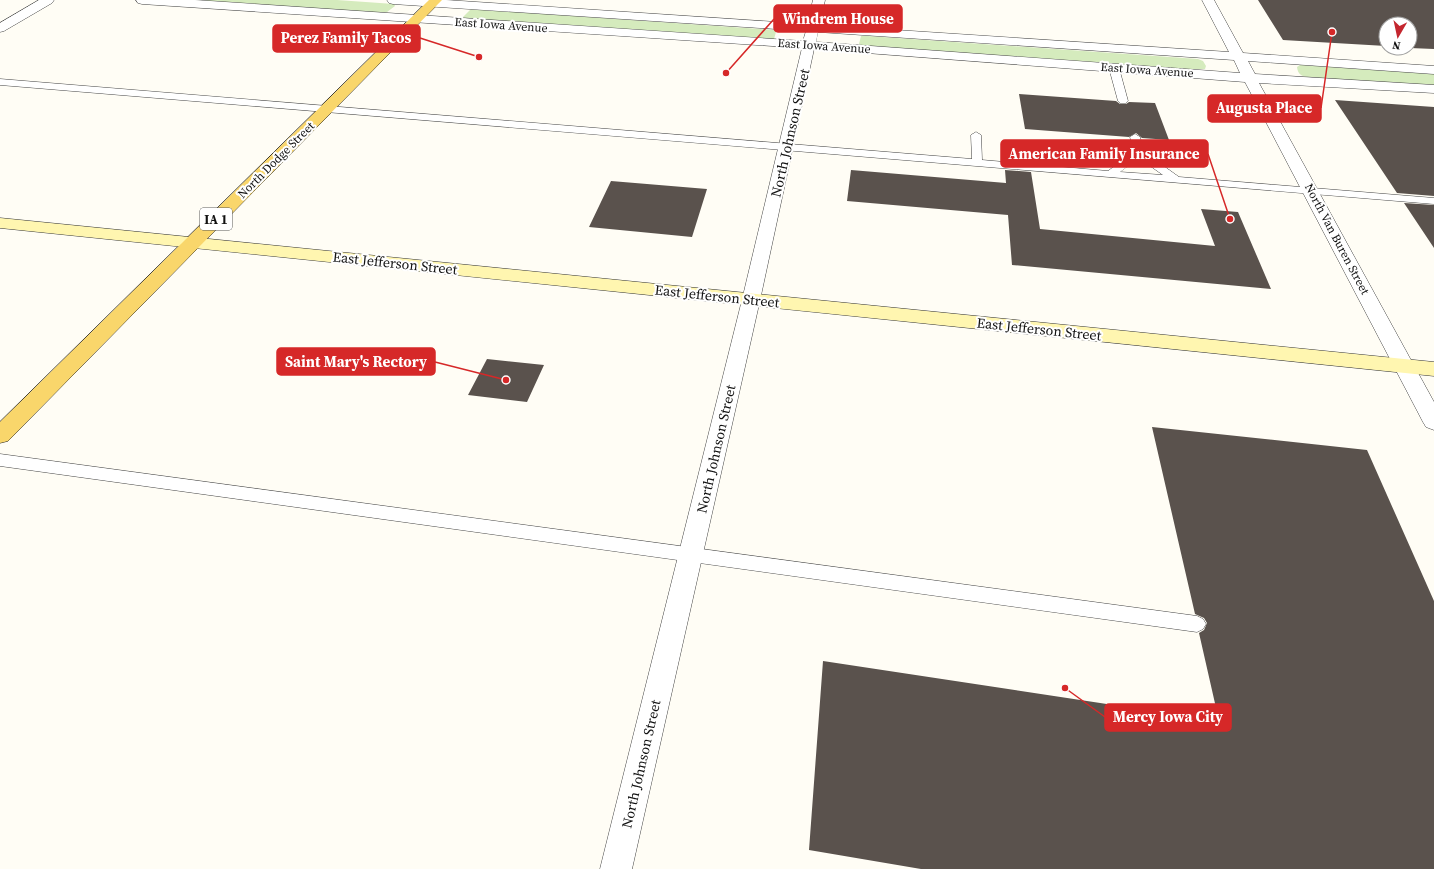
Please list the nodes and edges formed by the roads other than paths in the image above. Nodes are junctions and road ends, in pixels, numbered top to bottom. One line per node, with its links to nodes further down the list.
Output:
1 (48, 0): 8 (street)
2 (142, 0): 7 (street, East Iowa Avenue)
3 (393, 0): 6 (street, East Iowa Avenue)
4 (820, 0): 9 (street, North Johnson Street)
5 (1208, 0): 10 (street, North Van Buren Street)
6 (435, 1): 7 (main road, North Dodge Street / IA 1); 9 (street, East Iowa Avenue)
7 (416, 20): 9 (street, East Iowa Avenue); 17 (main road, North Dodge Street / IA 1)
8 (0, 28)
9 (811, 36): 10 (street, East Iowa Avenue); 11 (street, East Iowa Avenue); 20 (street, North Johnson Street)
10 (1239, 56): 12 (street, East Iowa Avenue); 13 (street, North Van Buren Street)
11 (1114, 68): 13 (street, East Iowa Avenue); 16 (lane)
12 (1434, 70)
13 (1250, 78): 15 (street, East Iowa Avenue); 25 (street, North Van Buren Street)
14 (0, 82): 17 (lane)
15 (1434, 89)
16 (1123, 101)
17 (326, 109): 20 (lane); 28 (main road, North Dodge Street / IA 1)
18 (976, 135): 22 (lane)
19 (1134, 137): 21 (lane)
20 (786, 147): 22 (lane); 29 (street, North Johnson Street)
21 (1138, 151): 23 (lane); 24 (lane)
22 (977, 163): 23 (lane)
23 (1110, 174): 24 (lane)
24 (1176, 180): 25 (lane)
25 (1311, 191): 26 (lane); 30 (street, North Van Buren Street)
26 (1434, 201)
27 (0, 223): 28 (main road, East Jefferson Street)
28 (193, 243): 29 (main road, East Jefferson Street); 33 (main road, North Dodge Street / IA 1)
29 (751, 300): 30 (main road, East Jefferson Street); 35 (street, North Johnson Street)
30 (1405, 366): 31 (main road, East Jefferson Street); 32 (street, North Van Buren Street)
31 (1434, 369)
32 (1434, 422)
33 (0, 435)
34 (0, 460): 35 (lane)
35 (691, 554): 36 (lane); 37 (street, North Johnson Street)
36 (1197, 624)
37 (616, 869)

